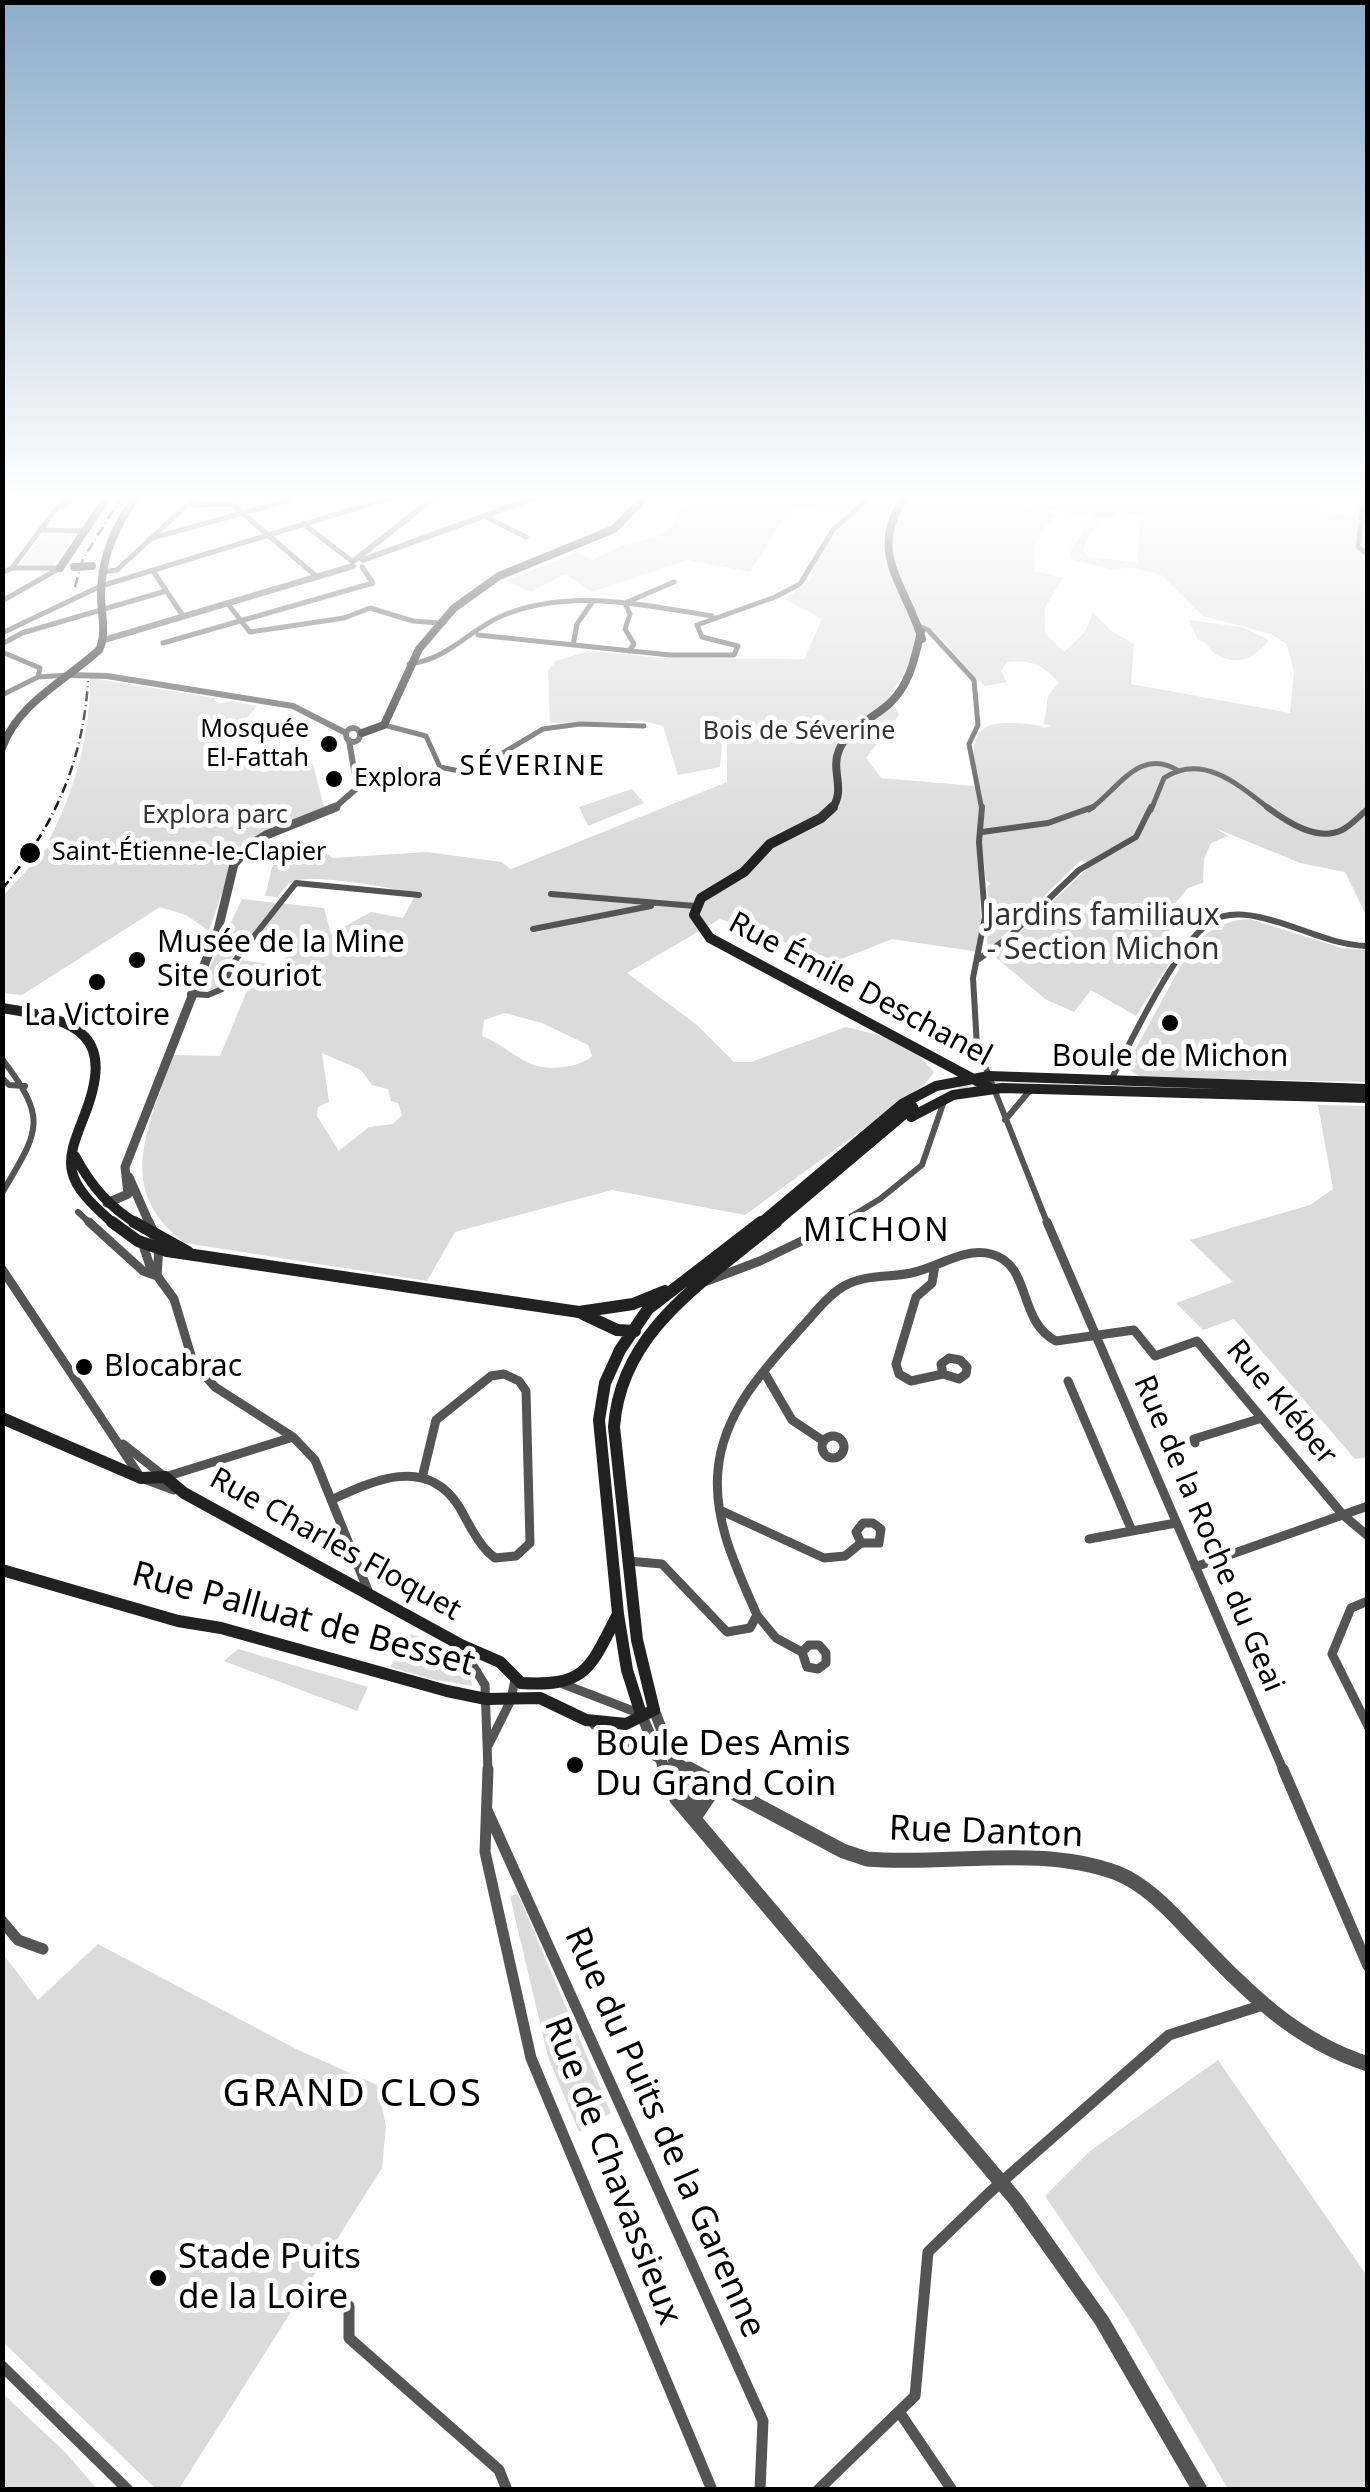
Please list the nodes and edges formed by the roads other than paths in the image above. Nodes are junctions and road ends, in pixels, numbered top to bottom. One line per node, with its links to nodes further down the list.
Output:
1 (53, 609): 23 (street)
2 (100, 609): 27 (street)
3 (101, 609): 26 (main road)
4 (178, 609): 17 (street)
5 (204, 609): 17 (street)
6 (233, 609): 20 (street)
7 (282, 609): 20 (street)
8 (367, 609): 20 (street)
9 (374, 609): 21 (street)
10 (453, 609): 21 (main road)
11 (525, 609): 24 (street)
12 (587, 609): 29 (street)
13 (628, 609): 30 (street)
14 (666, 609): 18 (street)
15 (742, 609): 18 (street)
16 (911, 609): 22 (main road)
17 (183, 616): 19 (street)
18 (714, 617): 30 (street)
19 (167, 620): 25 (street); 26 (street)
20 (243, 620): 25 (street)
21 (439, 624): 32 (main road)
22 (920, 629): 44 (street, Rue de la Roche du Geai); 48 (main road, Rue Émile Deschanel)
23 (2, 634)
24 (478, 635): 29 (street); 32 (street)
25 (183, 638): 28 (street)
26 (104, 640): 33 (main road)
27 (2, 644)
28 (163, 644)
29 (573, 645): 30 (street)
30 (630, 651)
31 (2, 652): 34 (street)
32 (409, 664): 36 (main road)
33 (70, 675): 34 (street); 39 (main road); 40 (street)
34 (38, 676): 35 (street)
35 (2, 696)
36 (384, 724): 37 (street); 38 (main road)
37 (644, 726)
38 (362, 733): 40 (street)
39 (4, 734): 41 (main road)
40 (347, 737): 52 (street)
41 (2, 748)
42 (1178, 770): 43 (street); 44 (street); 51 (street)
43 (1368, 809)
44 (982, 832): 51 (street, Rue de la Roche du Geai)
45 (572, 886): 47 (street)
46 (418, 895): 52 (street)
47 (665, 904): 48 (street); 49 (street)
48 (694, 906): 58 (main road, Rue Émile Deschanel)
49 (533, 929)
50 (1368, 946): 55 (street)
51 (980, 959): 56 (street, Rue de la Roche du Geai)
52 (190, 994): 73 (street)
53 (2, 1008): 71 (main road)
54 (2, 1059): 61 (street)
55 (1118, 1064): 59 (street); 60 (street)
56 (989, 1076): 58 (main road); 60 (main road); 62 (street, Rue de la Roche du Geai)
57 (2, 1078): 61 (street)
58 (969, 1079): 62 (main road, Rue Émile Deschanel); 72 (main road)
59 (1133, 1080): 60 (main road); 66 (main road)
60 (1111, 1085): 62 (main road); 64 (main road); 66 (main road)
61 (25, 1086): 75 (street)
62 (998, 1086): 64 (main road); 67 (main road); 70 (street, Rue de la Roche du Geai)
63 (958, 1088): 69 (main road)
64 (1032, 1088): 70 (street)
65 (1368, 1088): 66 (main road)
66 (1218, 1089): 68 (main road)
67 (948, 1098): 74 (main road); 84 (street)
68 (1368, 1098)
69 (913, 1107): 72 (main road); 74 (main road)
70 (1005, 1120): 92 (street, Rue de la Roche du Geai)
71 (75, 1156): 77 (main road); 77 (main road)
72 (838, 1158): 88 (main road)
73 (125, 1167): 77 (street); 78 (street)
74 (832, 1177): 82 (main road)
75 (2, 1193)
76 (78, 1212): 86 (street)
77 (112, 1213): 78 (main road); 79 (main road)
78 (154, 1235): 80 (street); 81 (main road)
79 (143, 1245): 80 (main road); 86 (street)
80 (160, 1250): 81 (main road); 86 (street)
81 (188, 1252): 89 (main road)
82 (739, 1254): 84 (street); 87 (main road)
83 (935, 1264): 92 (street); 93 (street); 94 (street)
84 (749, 1267): 87 (street)
85 (2, 1269): 100 (street)
86 (157, 1276): 98 (street)
87 (707, 1282): 90 (main road)
88 (679, 1286): 89 (main road); 91 (main road)
89 (580, 1312): 91 (main road)
90 (657, 1322): 91 (main road); 115 (main road)
91 (624, 1331): 120 (main road)
92 (1096, 1336): 97 (street, Rue Kléber); 110 (street, Rue de la Roche du Geai)
93 (764, 1372): 99 (street); 108 (street)
94 (943, 1374)
95 (1068, 1380): 111 (street)
96 (2, 1418): 104 (main road)
97 (1262, 1418): 101 (street); 109 (street, Rue Kléber)
98 (294, 1437): 103 (street); 106 (street)
99 (822, 1440)
100 (119, 1442): 103 (street); 104 (street)
101 (1195, 1443)
102 (423, 1474): 102 (street); 106 (street)
103 (165, 1477): 104 (main road); 105 (main road, Rue Charles Floquet)
104 (141, 1478): 105 (street, Rue Charles Floquet)
105 (184, 1494): 118 (main road, Rue Charles Floquet)
106 (331, 1500): 118 (street)
107 (1368, 1506): 109 (street)
108 (722, 1511): 114 (street); 121 (street)
109 (1343, 1515): 112 (street, Rue Kléber); 116 (street)
110 (1176, 1523): 111 (street); 116 (street, Rue de la Roche du Geai)
111 (1132, 1531): 113 (street)
112 (1368, 1536)
113 (1089, 1539)
114 (861, 1543)
115 (628, 1562): 121 (street); 128 (main road)
116 (1195, 1568): 138 (street, Rue de la Roche du Geai)
117 (2, 1570): 126 (main road, Rue Palluat de Besset)
118 (370, 1596): 122 (main road, Rue Charles Floquet)
119 (1368, 1602): 130 (street)
120 (618, 1614): 125 (main road); 128 (main road)
121 (756, 1615): 123 (street)
122 (461, 1645): 124 (main road, Rue Charles Floquet); 126 (street, Rue Charles Floquet)
123 (802, 1652)
124 (515, 1679): 125 (main road, Rue Charles Floquet); 127 (street, Rue de Chavassieux)
125 (564, 1684): 128 (street)
126 (486, 1699): 127 (main road, Rue Palluat de Besset); 131 (street, Rue de Chavassieux)
127 (511, 1700): 129 (main road, Rue Palluat de Besset); 131 (street, Rue de Chavassieux)
128 (648, 1712): 129 (main road); 132 (street); 133 (street)
129 (586, 1720): 132 (street)
130 (1368, 1726)
131 (489, 1744): 135 (street, Rue de Chavassieux)
132 (658, 1759): 133 (street); 136 (street)
133 (675, 1762): 134 (street, Rue Danton); 136 (street)
134 (718, 1782): 136 (street); 141 (street, Rue Danton)
135 (485, 1806): 149 (street, Rue de Chavassieux); 150 (street, Rue du Puits de la Garenne)
136 (695, 1817): 143 (street)
137 (2, 1922): 139 (street)
138 (1362, 1938): 140 (street, Rue de la Roche du Geai)
139 (43, 1948)
140 (1368, 1966)
141 (1263, 2006): 142 (street, Rue Danton); 143 (street)
142 (1368, 2064)
143 (1002, 2182): 146 (street); 153 (street)
144 (349, 2306): 148 (street)
145 (2, 2366): 147 (street)
146 (900, 2413): 151 (street); 152 (street)
147 (128, 2490)
148 (507, 2490)
149 (712, 2490)
150 (760, 2490)
151 (818, 2490)
152 (952, 2490)
153 (1200, 2490)

